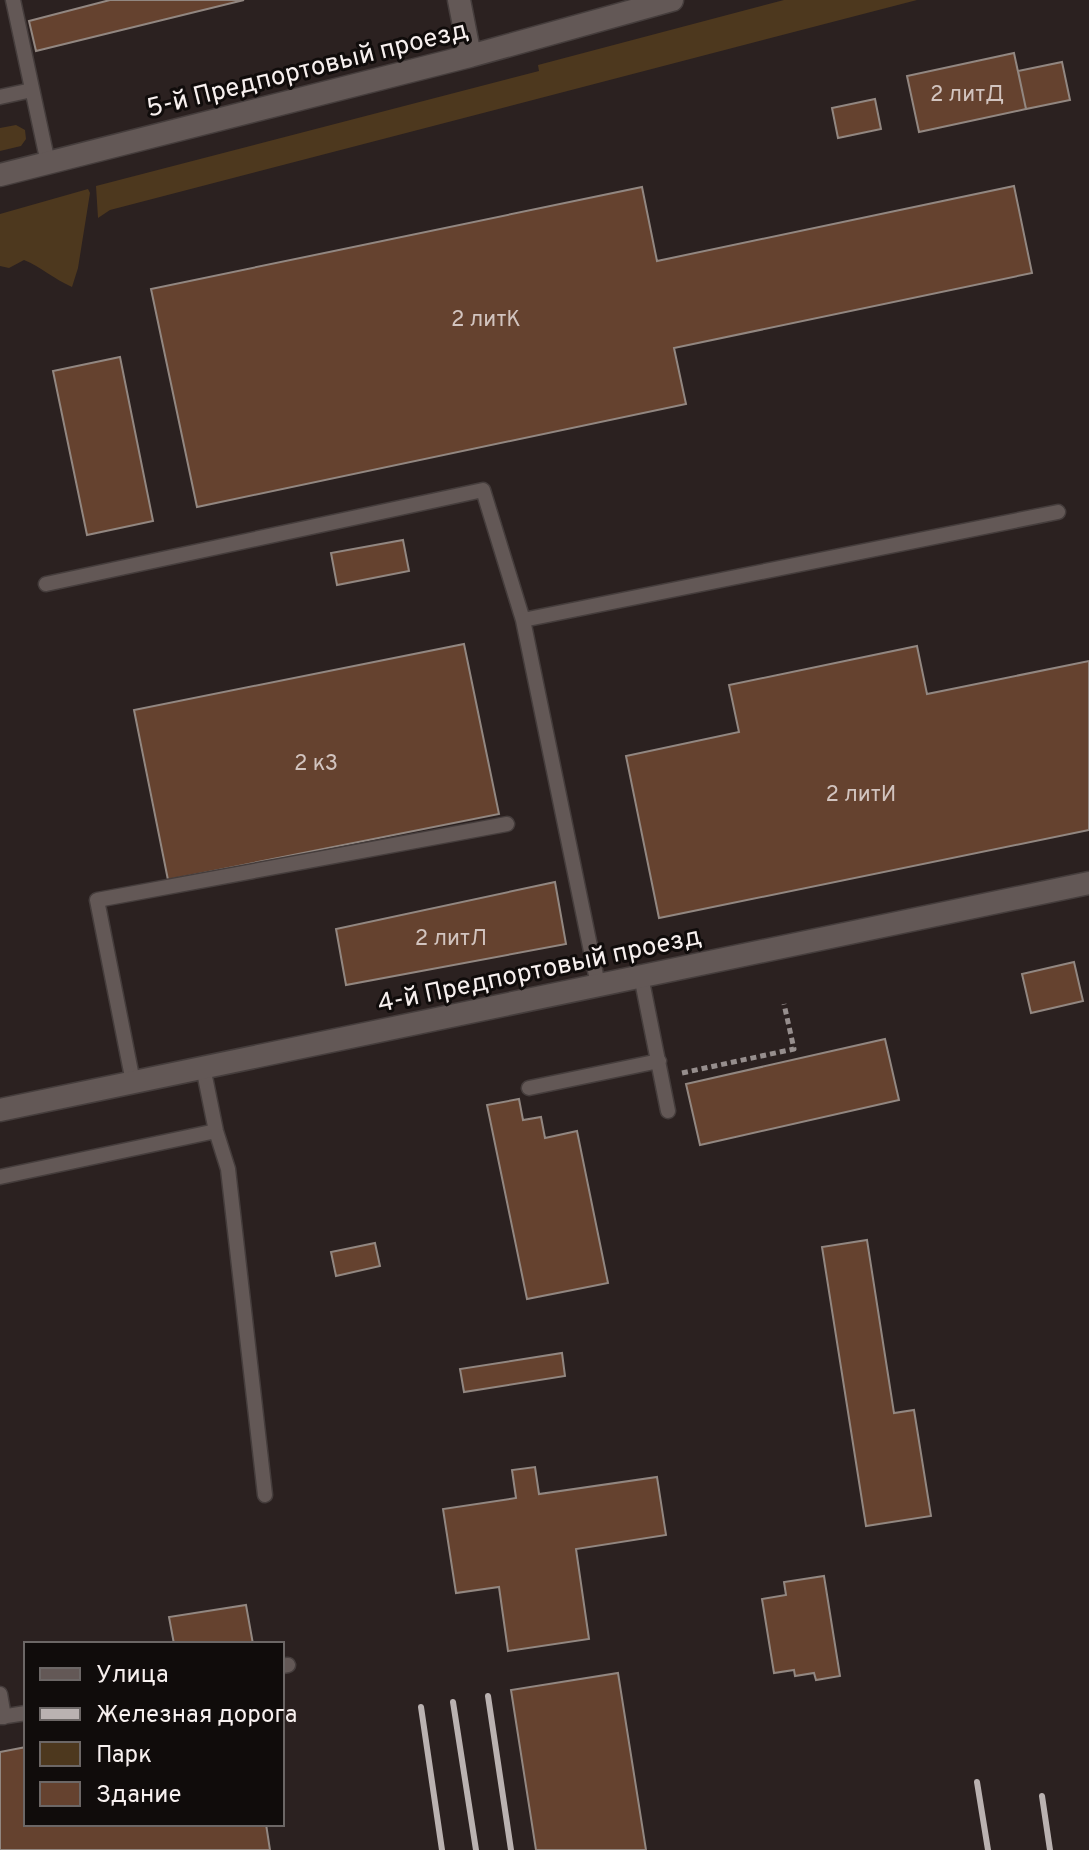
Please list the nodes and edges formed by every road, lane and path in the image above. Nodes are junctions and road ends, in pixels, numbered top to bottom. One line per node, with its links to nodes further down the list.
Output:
1 (13, 0): 5 (lane)
2 (459, 0): 4 (street)
3 (660, 2): 4 (street, 5-й Предпортовый проезд)
4 (470, 56): 7 (street, 5-й Предпортовый проезд)
5 (32, 90): 6 (lane); 7 (lane)
6 (0, 97)
7 (48, 163): 8 (street, 5-й Предпортовый проезд)
8 (0, 175)
9 (1058, 512): 11 (lane)
10 (46, 584): 11 (lane)
11 (523, 620): 15 (lane)
12 (507, 824): 20 (lane)
13 (1089, 883): 14 (street, 4-й Предпортовый проезд)
14 (641, 976): 15 (street, 4-й Предпортовый проезд); 17 (lane)
15 (598, 985): 18 (street, 4-й Предпортовый проезд)
16 (784, 1004): 19 (path)
17 (659, 1061): 19 (lane); 21 (lane)
18 (203, 1067): 20 (street, 4-й Предпортовый проезд); 24 (lane)
19 (662, 1077): 23 (lane)
20 (133, 1082): 22 (street, 4-й Предпортовый проезд)
21 (529, 1088)
22 (0, 1110)
23 (668, 1111)
24 (216, 1131): 25 (lane); 26 (lane)
25 (0, 1177)
26 (265, 1495)
27 (0, 1694): 29 (lane)
28 (24, 1713): 29 (lane)
29 (2, 1717)

